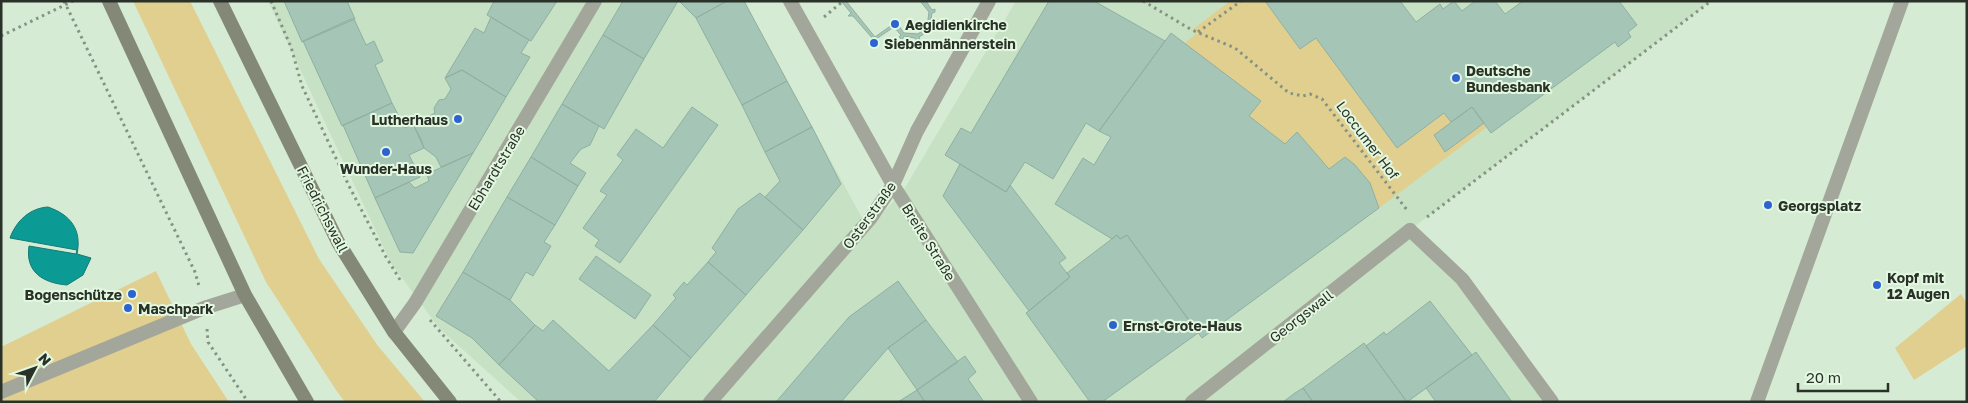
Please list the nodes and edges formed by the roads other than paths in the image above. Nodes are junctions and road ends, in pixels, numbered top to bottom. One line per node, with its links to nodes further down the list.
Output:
1 (108, 1): 8 (main road)
2 (220, 1): 9 (main road, Friedrichswall)
3 (595, 1): 9 (street, Ebhardtstraße)
4 (790, 1): 7 (street, Breite Straße)
5 (989, 1): 7 (street, Osterstraße)
6 (1902, 1): 17 (street)
7 (893, 185): 13 (street, Osterstraße); 14 (street, Breite Straße)
8 (245, 295): 10 (street); 11 (main road)
9 (394, 332): 12 (main road, Friedrichswall)
10 (1, 392)
11 (306, 402)
12 (450, 402)
13 (710, 402)
14 (1031, 402)
15 (1192, 402): 16 (street, Georgswall)
16 (1552, 402)
17 (1757, 402)

